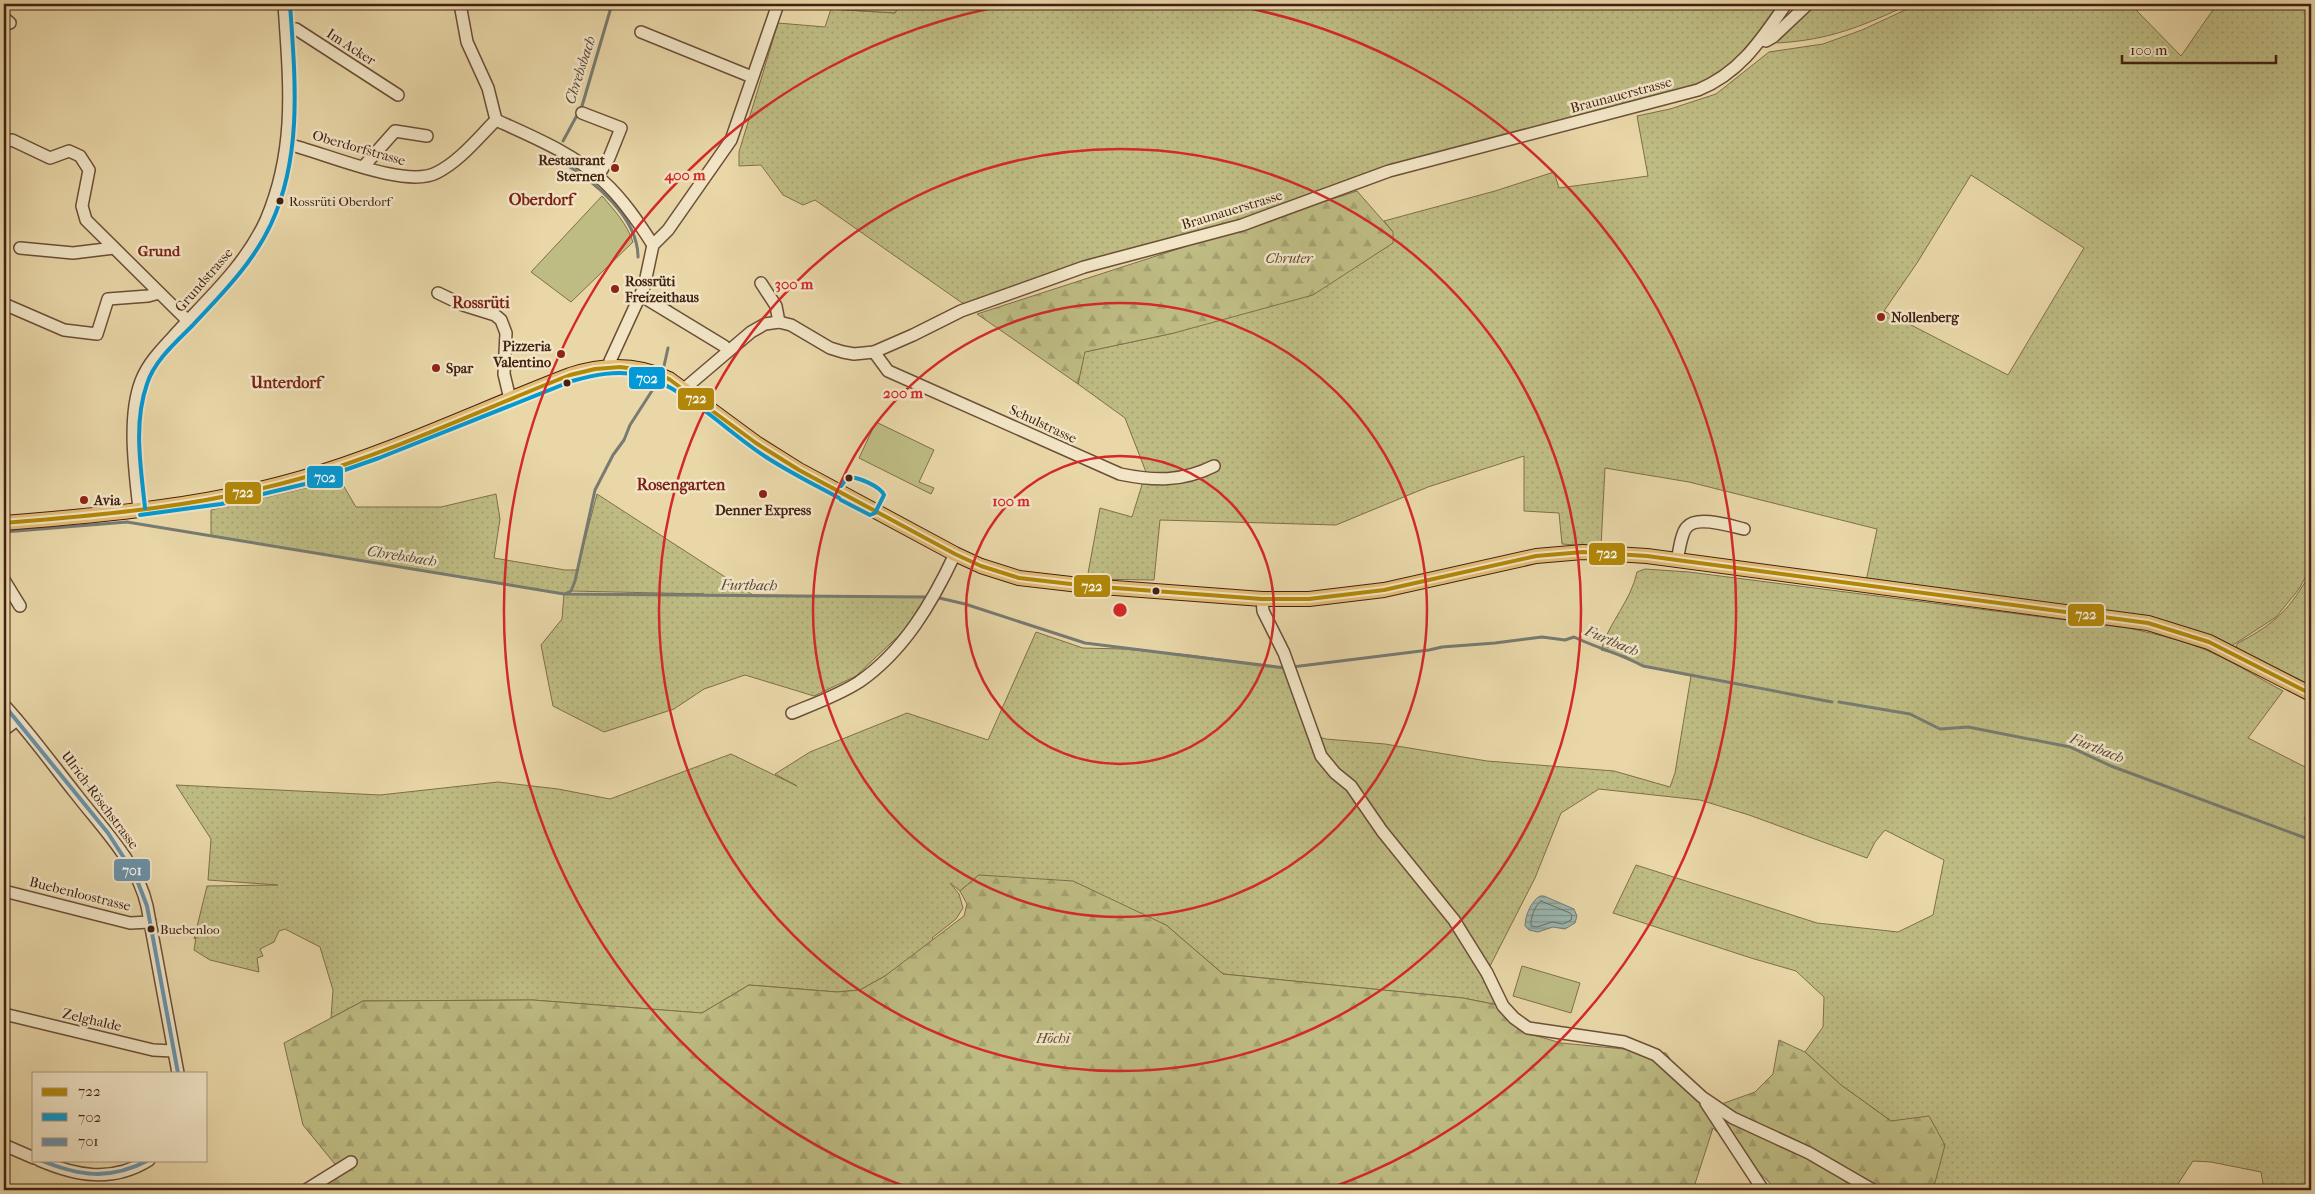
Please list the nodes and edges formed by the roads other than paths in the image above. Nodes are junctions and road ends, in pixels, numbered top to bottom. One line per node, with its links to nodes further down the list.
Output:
1 (284, 4): 6 (street, Grundstrasse)
2 (460, 4): 12 (street)
3 (778, 4): 9 (street)
4 (1786, 4): 8 (street, Braunauerstrasse)
5 (1808, 4): 8 (street)
6 (286, 29): 10 (street, Im Acker); 15 (street, Grundstrasse)
7 (641, 32): 9 (street)
8 (1762, 39): 29 (street, Braunauerstrasse)
9 (752, 76): 18 (street)
10 (398, 95)
11 (582, 112): 17 (street)
12 (496, 120): 16 (street, Oberdorfstrasse); 17 (street)
13 (428, 136): 16 (street)
14 (4, 142): 20 (street)
15 (288, 144): 16 (street, Oberdorfstrasse); 26 (street, Grundstrasse)
16 (364, 166)
17 (598, 176): 18 (street)
18 (653, 245): 24 (street)
19 (20, 248): 20 (street)
20 (114, 248): 22 (street)
21 (761, 282): 27 (street)
22 (159, 293): 25 (street); 26 (street)
23 (438, 293): 32 (street)
24 (640, 295): 28 (street); 30 (street)
25 (4, 304)
26 (188, 321): 34 (street, Grundstrasse)
27 (779, 322): 28 (street); 29 (street, Braunauerstrasse)
28 (728, 351): 31 (street)
29 (874, 352): 33 (street, Schulstrasse)
30 (610, 366): 31 (main road); 32 (main road)
31 (684, 389): 37 (main road)
32 (510, 399): 34 (main road)
33 (1214, 466)
34 (139, 509): 35 (main road)
35 (4, 523)
36 (1744, 529): 38 (street)
37 (955, 554): 40 (main road); 44 (street)
38 (1678, 561): 40 (main road); 42 (main road)
39 (4, 580): 41 (street)
40 (1262, 599): 52 (street)
41 (20, 606)
42 (2311, 694)
43 (4, 705): 45 (street, Ulrich-Röschstrasse)
44 (792, 713)
45 (18, 720): 46 (street); 48 (street, Ulrich-Röschstrasse)
46 (4, 730)
47 (4, 891): 48 (street, Buebenloostrasse)
48 (150, 922): 50 (street, Ulrich-Röschstrasse)
49 (4, 1014): 50 (street, Zelghalde)
50 (174, 1051): 51 (street, Ulrich-Röschstrasse)
51 (178, 1072)
52 (1702, 1097): 59 (street); 60 (street)
53 (4, 1145): 54 (street)
54 (32, 1157)
55 (44, 1162): 56 (street)
56 (144, 1162)
57 (351, 1162): 58 (street)
58 (306, 1190)
59 (1763, 1190)
60 (1873, 1190)

